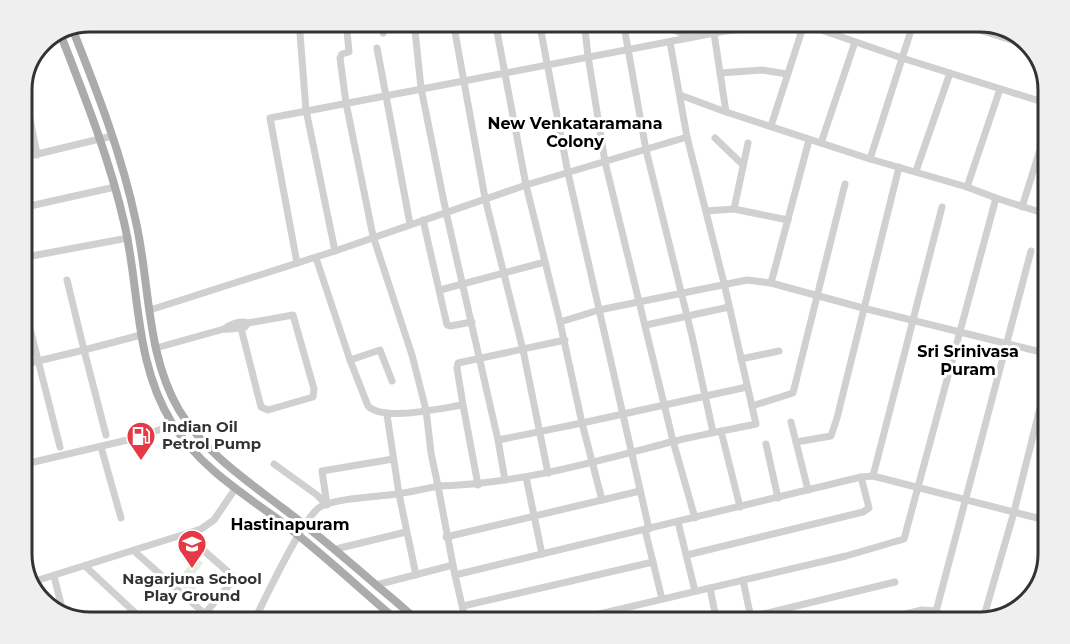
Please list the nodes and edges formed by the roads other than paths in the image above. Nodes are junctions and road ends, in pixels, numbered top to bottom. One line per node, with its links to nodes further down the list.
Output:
1 (300, 32): 36 (street)
2 (347, 32): 35 (street)
3 (415, 32): 30 (street)
4 (455, 32): 29 (street)
5 (497, 32): 27 (street)
6 (542, 32): 24 (street)
7 (585, 32): 22 (street)
8 (625, 32): 21 (street)
9 (680, 32): 16 (street)
10 (720, 32): 14 (street)
11 (801, 32): 28 (street)
12 (827, 32): 19 (street)
13 (911, 32): 23 (street)
14 (714, 33): 16 (street); 25 (street)
15 (74, 34): 40 (main road)
16 (692, 37): 18 (street)
17 (62, 38): 43 (main road)
18 (670, 42): 21 (street); 32 (street)
19 (855, 42): 23 (street); 46 (street)
20 (377, 48): 33 (street)
21 (627, 49): 22 (street); 47 (street)
22 (588, 56): 24 (street); 52 (street)
23 (903, 58): 26 (street); 51 (street)
24 (547, 66): 27 (street); 56 (street)
25 (720, 73): 28 (street); 37 (street)
26 (950, 73): 31 (street); 55 (street)
27 (504, 74): 29 (street); 58 (street)
28 (788, 74): 38 (street)
29 (463, 82): 30 (street); 61 (street)
30 (421, 88): 33 (street); 68 (street)
31 (1000, 89): 34 (street); 60 (street)
32 (680, 95): 37 (street); 41 (street)
33 (386, 96): 35 (street); 72 (street)
34 (1038, 101)
35 (346, 103): 36 (street); 73 (street)
36 (306, 110): 75 (street); 80 (street)
37 (726, 112): 38 (street)
38 (771, 126): 44 (street)
39 (32, 131): 48 (street)
40 (112, 136): 43 (street); 91 (main road)
41 (687, 136): 47 (street); 67 (street)
42 (715, 138): 53 (street)
43 (101, 140): 48 (street); 59 (main road)
44 (809, 140): 46 (street); 71 (street)
45 (748, 143): 53 (street)
46 (821, 143): 51 (street)
47 (646, 150): 52 (street); 87 (street)
48 (37, 155): 49 (street)
49 (32, 156)
50 (1038, 156): 65 (street)
51 (870, 159): 54 (street)
52 (605, 162): 56 (street); 89 (street)
53 (744, 165): 66 (street)
54 (899, 167): 55 (street); 92 (street)
55 (916, 171): 60 (street)
56 (568, 173): 58 (street); 93 (street)
57 (845, 184): 88 (street)
58 (526, 185): 61 (street); 79 (street)
59 (115, 187): 63 (street); 74 (main road)
60 (967, 187): 62 (street)
61 (485, 198): 68 (street); 81 (street)
62 (996, 198): 65 (street); 100 (street)
63 (32, 206)
64 (942, 207): 95 (street)
65 (1022, 207): 69 (street)
66 (734, 209): 67 (street); 71 (street)
67 (706, 211): 83 (street)
68 (446, 212): 70 (street); 85 (street)
69 (1038, 212)
70 (423, 220): 72 (street); 86 (street)
71 (788, 220): 84 (street)
72 (410, 224): 73 (street)
73 (373, 237): 75 (street); 121 (street)
74 (128, 238): 77 (street); 102 (main road)
75 (335, 251): 78 (street)
76 (1031, 251): 104 (street)
77 (32, 256)
78 (316, 258): 80 (street); 112 (street)
79 (545, 262): 81 (street); 97 (street)
80 (297, 263): 91 (street)
81 (504, 273): 85 (street); 107 (street)
82 (67, 280): 106 (street)
83 (724, 283): 84 (street); 87 (street); 90 (street)
84 (771, 283): 88 (street)
85 (464, 285): 86 (street); 96 (street)
86 (440, 290): 96 (street)
87 (680, 292): 89 (street); 94 (street)
88 (818, 295): 92 (street); 120 (street)
89 (640, 301): 93 (street); 99 (street)
90 (729, 307): 94 (street); 111 (street)
91 (150, 309): 105 (main road)
92 (863, 309): 95 (street); 133 (street)
93 (599, 310): 97 (street); 122 (street)
94 (687, 316): 99 (street); 117 (street)
95 (912, 321): 100 (street); 143 (street)
96 (472, 322): 110 (street)
97 (560, 322): 103 (street)
98 (245, 325): 98 (street); 105 (street)
99 (646, 325): 119 (street)
100 (960, 333): 104 (street); 149 (street)
101 (32, 335): 113 (street)
102 (141, 335): 106 (street); 127 (main road)
103 (565, 340): 107 (street); 126 (street)
104 (1006, 344): 109 (street); 156 (street)
105 (156, 348): 165 (main road)
106 (84, 350): 113 (street); 130 (street)
107 (523, 350): 110 (street); 128 (street)
108 (779, 351): 111 (street)
109 (1038, 351)
110 (481, 359): 118 (street); 131 (street)
111 (741, 359): 116 (street)
112 (350, 360): 115 (street); 123 (street)
113 (39, 361): 114 (street); 135 (street)
114 (32, 363)
115 (392, 381)
116 (747, 387): 117 (street); 120 (street)
117 (704, 396): 119 (street); 129 (street)
118 (463, 405): 121 (street); 147 (street)
119 (665, 405): 122 (street); 132 (street)
120 (752, 406): 129 (street)
121 (426, 410): 123 (street); 148 (street)
122 (621, 414): 126 (street); 137 (street)
123 (387, 415): 138 (street)
124 (1038, 416): 159 (street)
125 (791, 422): 133 (street)
126 (582, 423): 128 (street); 140 (street)
127 (173, 425): 136 (street); 150 (main road)
128 (540, 432): 131 (street); 142 (street)
129 (717, 432): 132 (street); 158 (street)
130 (105, 435)
131 (498, 440): 146 (street)
132 (673, 441): 137 (street); 162 (street)
133 (796, 442): 151 (street)
134 (766, 444): 154 (street)
135 (60, 447)
136 (101, 447): 139 (street); 161 (street)
137 (631, 453): 140 (street); 152 (street)
138 (393, 459): 153 (street); 157 (street)
139 (32, 463)
140 (591, 463): 142 (street); 155 (street)
141 (274, 464): 157 (street)
142 (548, 473): 144 (street)
143 (873, 476): 145 (street); 149 (street)
144 (526, 477): 146 (street); 160 (street)
145 (861, 477): 151 (street); 174 (street)
146 (505, 480): 147 (street)
147 (478, 485): 148 (street)
148 (438, 486): 153 (street); 170 (street)
149 (919, 488): 156 (street); 182 (street)
150 (235, 489): 168 (street); 169 (main road)
151 (808, 490): 154 (street)
152 (640, 491): 155 (street); 166 (street)
153 (399, 494): 157 (street); 167 (street)
154 (778, 498): 158 (street)
155 (602, 500): 160 (street)
156 (966, 500): 159 (street); 202 (street)
157 (325, 505): 165 (street)
158 (740, 507): 162 (street)
159 (1014, 512): 163 (street); 203 (street)
160 (534, 516): 170 (street); 173 (street)
161 (121, 518)
162 (695, 518): 164 (street)
163 (1038, 518)
164 (678, 522): 166 (street); 174 (street)
165 (304, 524): 169 (street); 171 (main road)
166 (647, 529): 173 (street); 175 (street)
167 (406, 532): 171 (street); 178 (street)
168 (186, 535): 172 (street); 192 (street)
169 (298, 536): 193 (street); 194 (main road)
170 (446, 537): 176 (street)
171 (336, 549): 184 (main road)
172 (134, 551): 177 (street); 191 (street)
173 (543, 554): 179 (street)
174 (687, 555): 186 (street)
175 (652, 562): 187 (street); 189 (street)
176 (453, 565): 178 (street); 179 (street)
177 (85, 566): 180 (street); 190 (street)
178 (416, 575): 184 (street)
179 (455, 575): 189 (street)
180 (54, 576): 181 (street); 188 (street)
181 (37, 580)
182 (743, 580): 185 (street); 199 (street)
183 (896, 582): 200 (street)
184 (376, 585): 195 (main road)
185 (710, 588): 186 (street); 198 (street)
186 (695, 591): 187 (street)
187 (662, 599): 197 (street)
188 (61, 605)
189 (463, 606): 196 (street)
190 (131, 612)
191 (203, 612)
192 (207, 612)
193 (259, 612)
194 (387, 612)
195 (407, 612)
196 (464, 612)
197 (607, 612)
198 (715, 612)
199 (750, 612)
200 (782, 612)
201 (914, 612): 202 (street)
202 (937, 612)
203 (985, 612)

